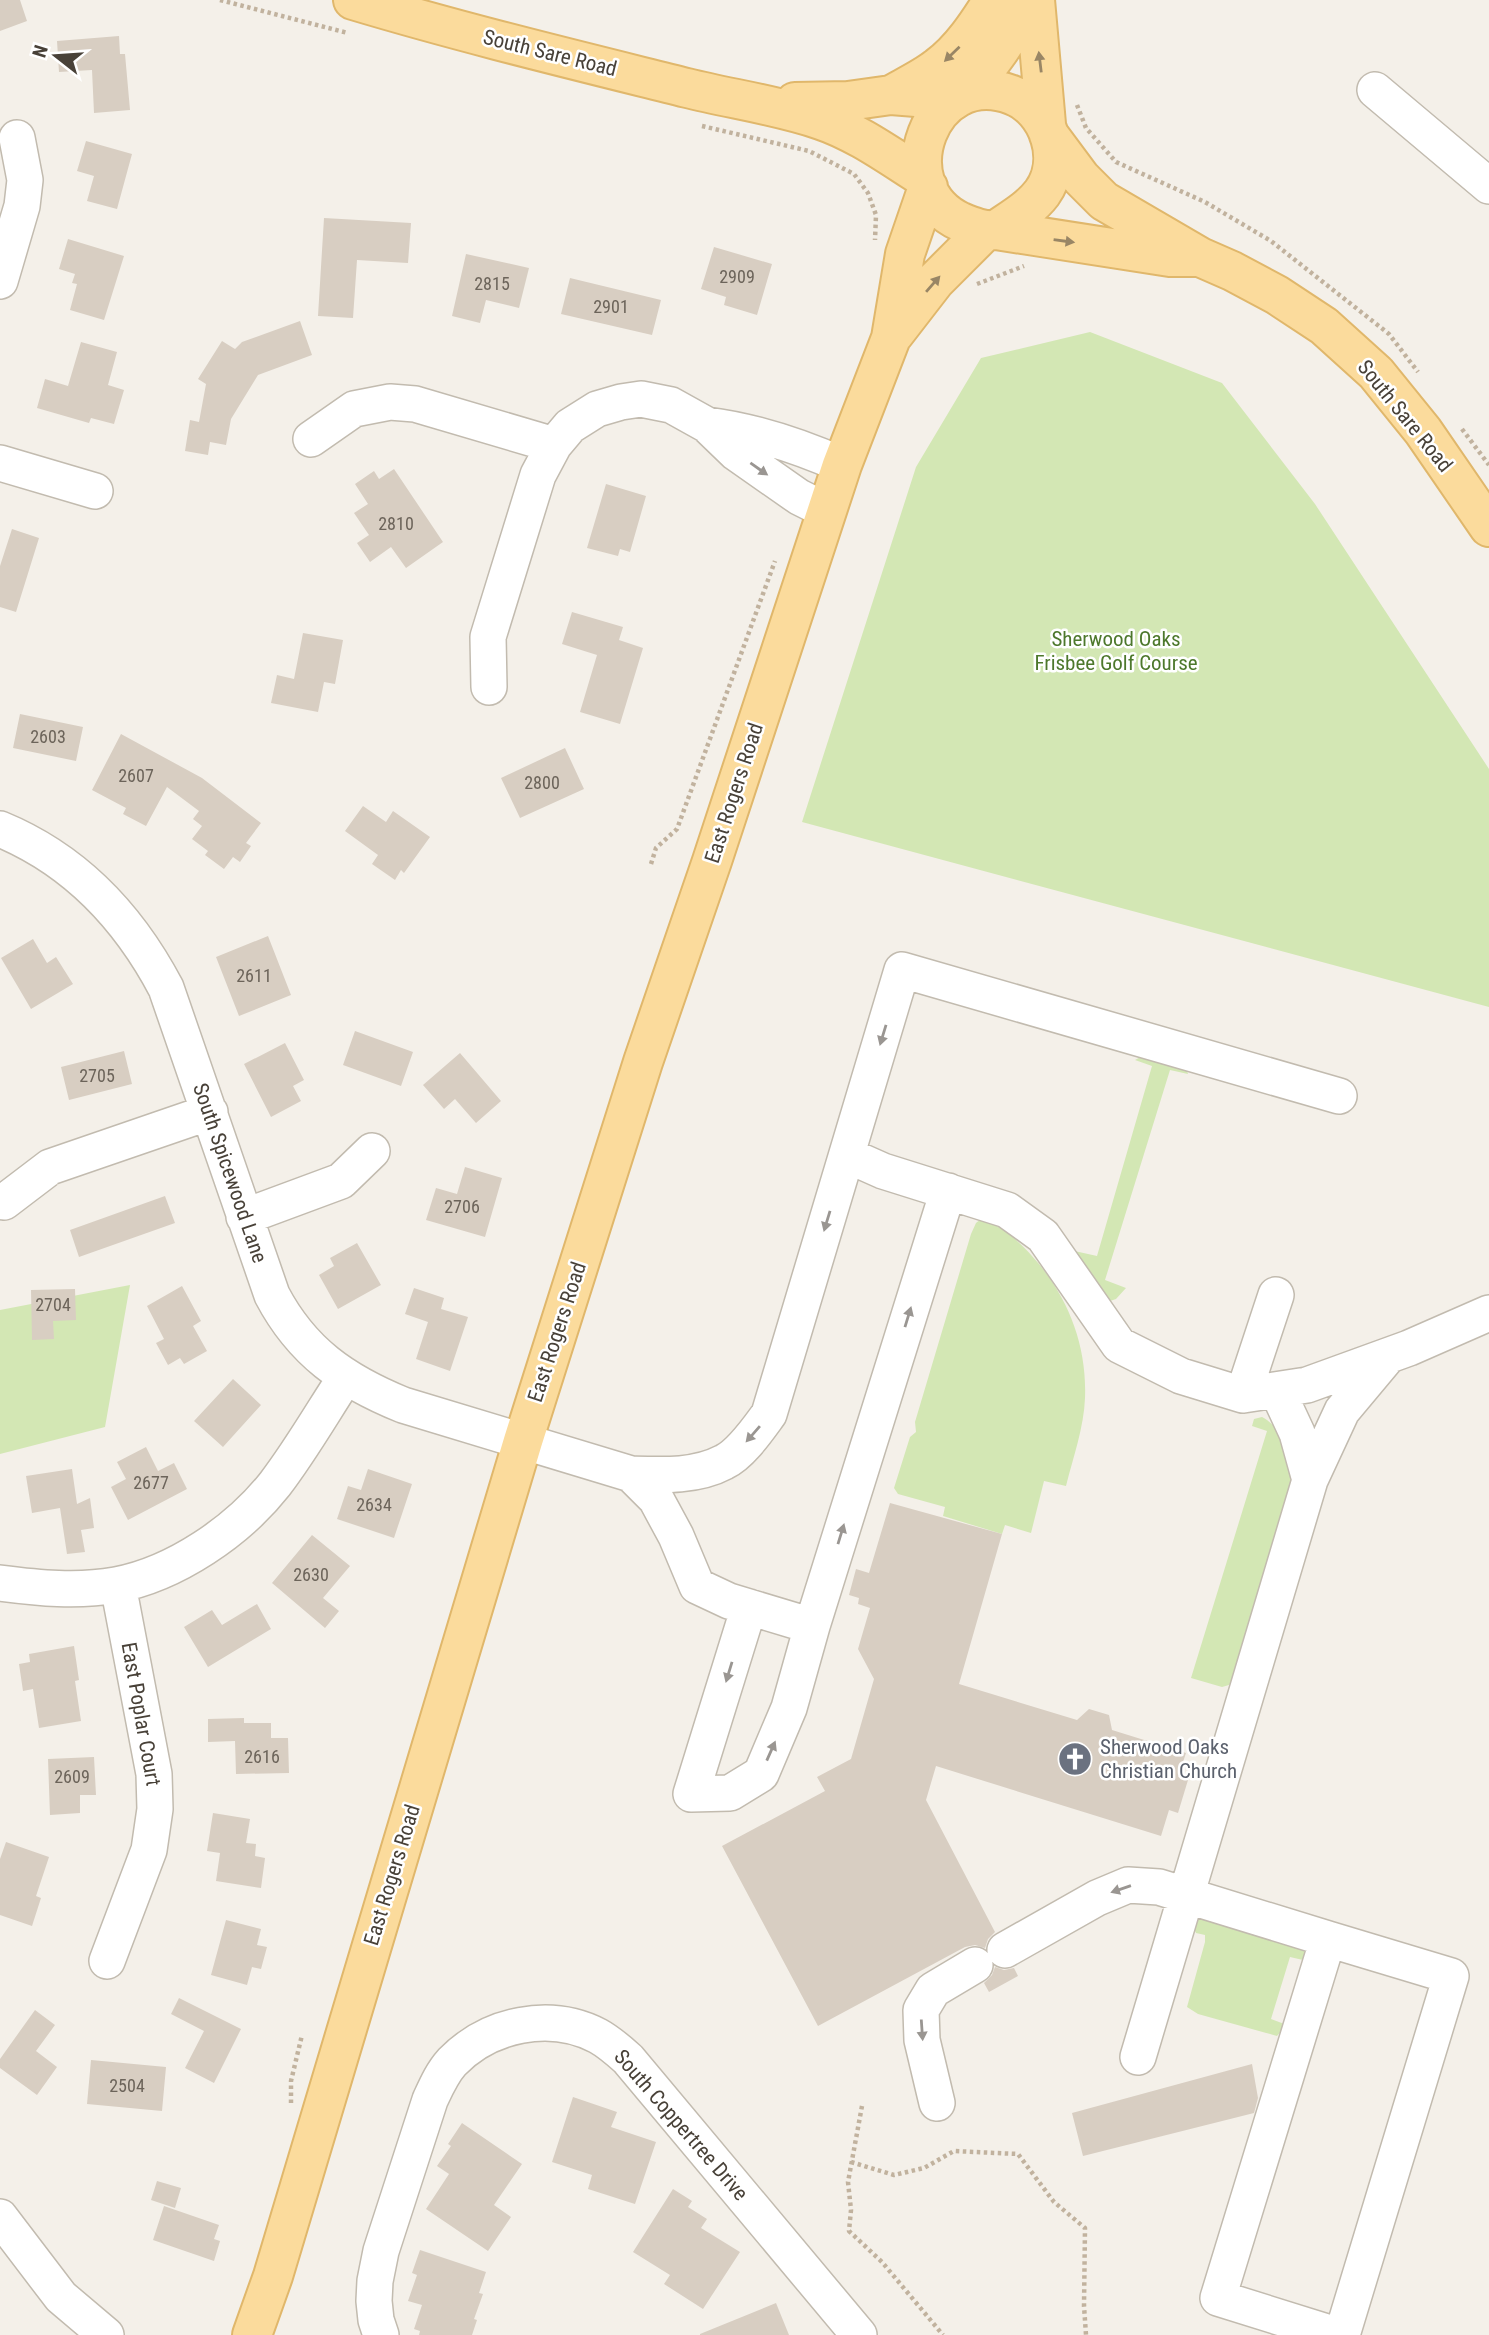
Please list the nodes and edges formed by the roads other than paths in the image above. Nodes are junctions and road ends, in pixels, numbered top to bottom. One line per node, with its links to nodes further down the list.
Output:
1 (353, 0): 8 (main road, South Sare Road)
2 (993, 0): 6 (main road, one-way to 6)
3 (1021, 0): 7 (main road)
4 (1035, 0): 10 (main road, one-way to 4)
5 (1375, 90): 13 (street)
6 (891, 96): 7 (main road, South Sare Road); 8 (main road, South Sare Road)
7 (961, 97): 10 (main road); 12 (main road)
8 (747, 100): 9 (main road, South Sare Road)
9 (838, 128): 12 (main road, South Sare Road); 15 (main road)
10 (1047, 130): 14 (main road); 16 (main road, South Sare Road)
11 (17, 138): 17 (street)
12 (925, 182): 14 (main road); 15 (main road, East Rogers Road)
13 (1489, 186)
14 (991, 231): 16 (main road, South Sare Road, one-way to 16); 18 (main road, East Rogers Road, one-way to 14)
15 (890, 252): 18 (main road, East Rogers Road)
16 (1200, 257): 26 (main road, South Sare Road)
17 (0, 281)
18 (891, 338): 23 (main road, East Rogers Road)
19 (708, 425): 21 (street); 23 (street); 25 (street, one-way to 25)
20 (311, 439): 21 (street)
21 (554, 445): 27 (street)
22 (0, 463): 24 (street)
23 (842, 465): 25 (main road, East Rogers Road)
24 (94, 491)
25 (827, 511): 41 (main road, East Rogers Road)
26 (1489, 526)
27 (489, 687)
28 (0, 830): 30 (street, South Spicewood Lane)
29 (1339, 1096): 32 (street, one-way to 32)
30 (210, 1112): 34 (street); 35 (street, South Spicewood Lane)
31 (372, 1151): 35 (street)
32 (847, 1155): 33 (street); 42 (street, one-way to 42)
33 (948, 1191): 40 (street); 47 (street, one-way to 33)
34 (4, 1202)
35 (244, 1217): 39 (street, South Spicewood Lane)
36 (1276, 1295): 40 (street)
37 (1489, 1313): 38 (street)
38 (1388, 1356): 40 (street); 43 (street)
39 (345, 1378): 41 (street, South Spicewood Lane); 45 (street)
40 (1260, 1392): 43 (street)
41 (523, 1441): 42 (street, South Spicewood Lane); 55 (main road, East Rogers Road)
42 (631, 1474): 46 (street)
43 (1310, 1480): 48 (street)
44 (0, 1583): 45 (street)
45 (118, 1585): 50 (street, East Poplar Court)
46 (749, 1607): 47 (street); 47 (street, one-way to 47)
47 (812, 1626)
48 (1187, 1895): 49 (street); 51 (street); 52 (street, one-way to 52)
49 (1328, 1939): 58 (street); 59 (street)
50 (107, 1961)
51 (1138, 2057)
52 (937, 2103)
53 (0, 2217): 54 (street)
54 (92, 2332)
55 (252, 2335)
56 (381, 2335): 57 (street, South Coppertree Drive)
57 (859, 2335)
58 (1336, 2335)
59 (1342, 2335)

